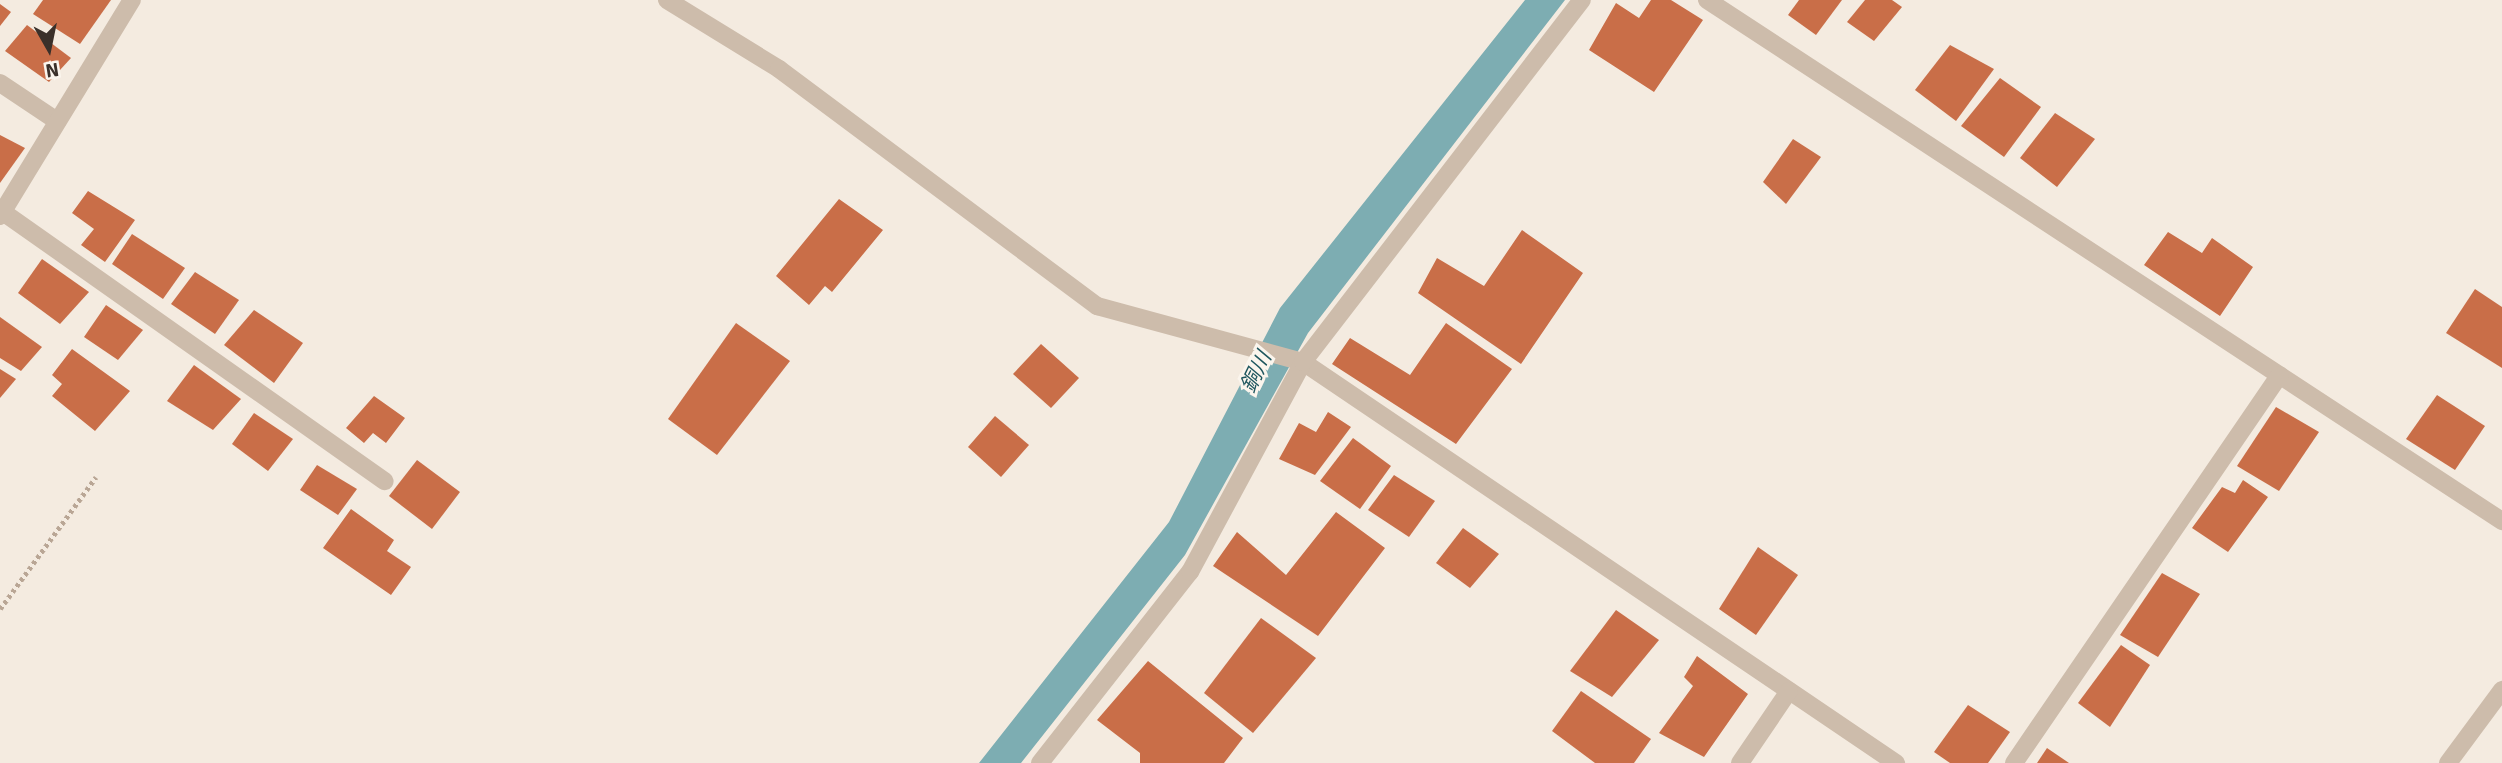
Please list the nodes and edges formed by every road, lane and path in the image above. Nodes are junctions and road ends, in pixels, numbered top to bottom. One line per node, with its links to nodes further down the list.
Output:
1 (132, 0): 6 (street)
2 (667, 0): 8 (street)
3 (1582, 0): 8 (street)
4 (1707, 0): 9 (street)
5 (0, 83): 6 (street)
6 (57, 121): 7 (street)
7 (1, 214): 11 (street)
8 (1303, 362): 15 (street); 16 (street)
9 (2280, 375): 12 (street); 19 (street)
10 (96, 477): 13 (path)
11 (385, 481)
12 (2502, 521)
13 (0, 609)
14 (2502, 690): 20 (street)
15 (1789, 691): 17 (street); 18 (street)
16 (1040, 763)
17 (1740, 763)
18 (1896, 763)
19 (2014, 763)
20 (2448, 763)

